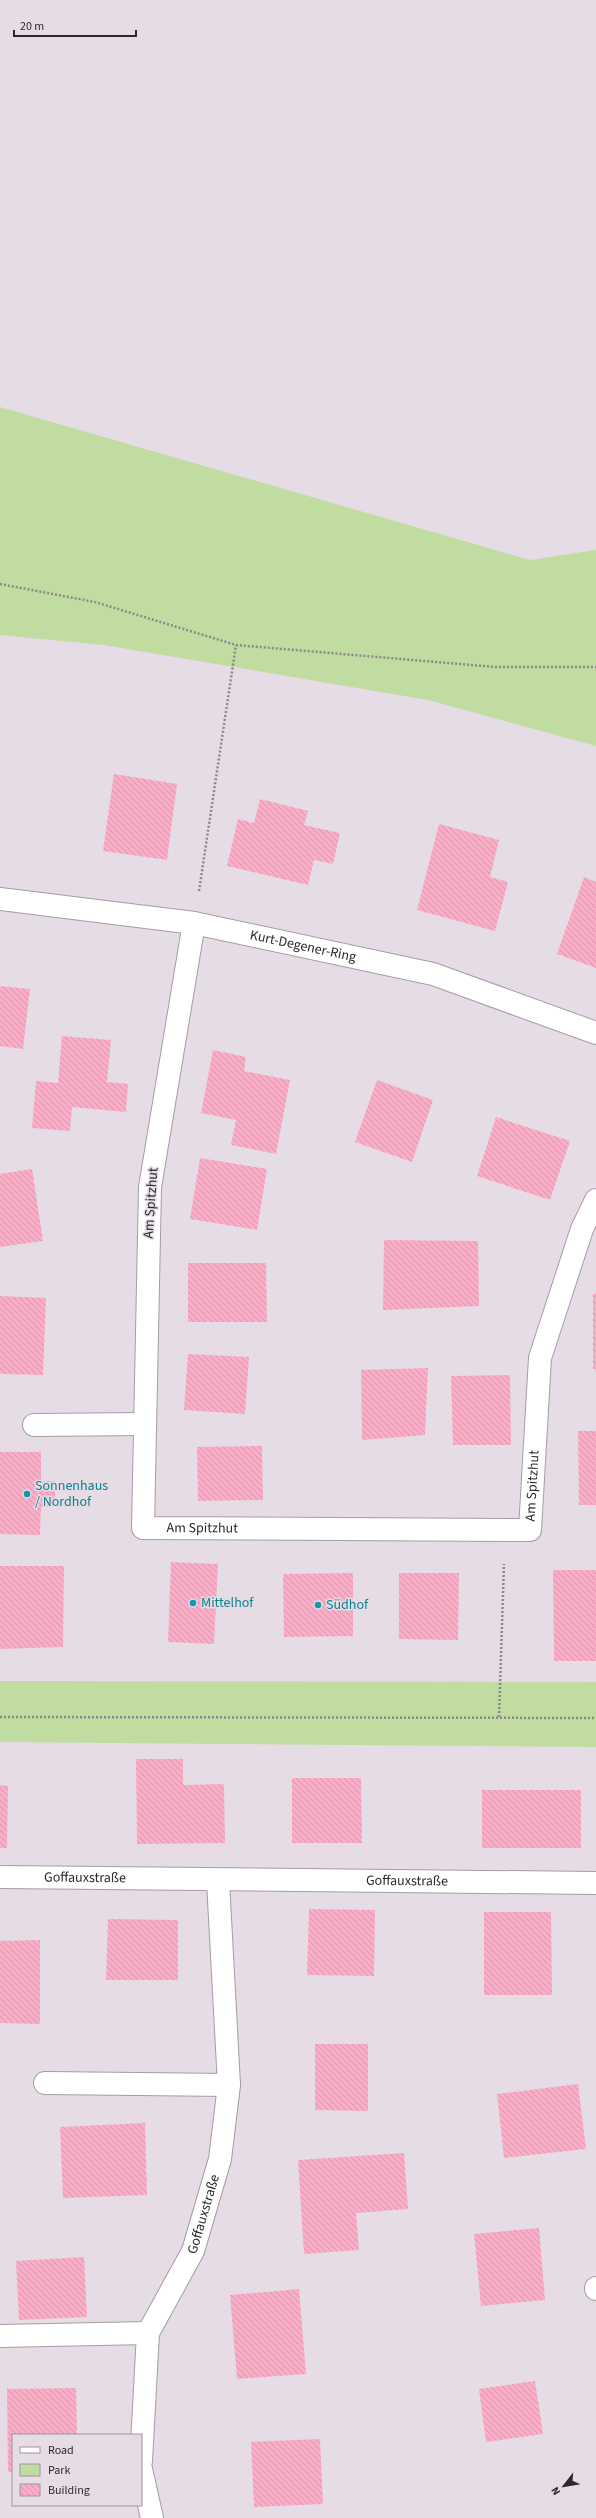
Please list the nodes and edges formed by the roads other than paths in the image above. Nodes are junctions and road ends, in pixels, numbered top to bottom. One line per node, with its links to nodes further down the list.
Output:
1 (0, 899): 2 (street, Kurt-Degener-Ring)
2 (194, 923): 3 (street, Kurt-Degener-Ring); 5 (street, Am Spitzhut)
3 (596, 1033)
4 (596, 1200): 5 (street, Am Spitzhut)
5 (145, 1424): 6 (street)
6 (34, 1425)
7 (0, 1877): 8 (street, Goffauxstraße)
8 (218, 1881): 9 (street, Goffauxstraße); 11 (street, Goffauxstraße)
9 (596, 1883)
10 (45, 2083): 11 (street)
11 (229, 2085): 12 (street, Goffauxstraße)
12 (148, 2332): 13 (street); 14 (street, Goffauxstraße)
13 (0, 2336)
14 (142, 2442)
15 (142, 2473): 16 (street)
16 (152, 2518)

